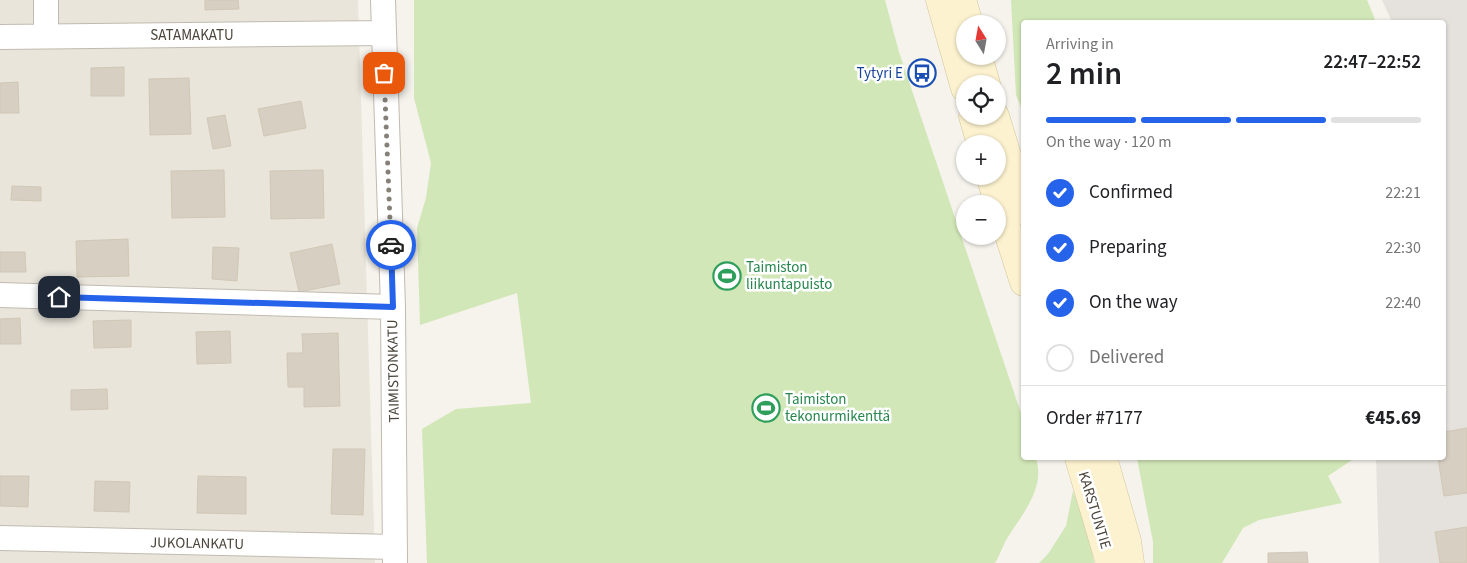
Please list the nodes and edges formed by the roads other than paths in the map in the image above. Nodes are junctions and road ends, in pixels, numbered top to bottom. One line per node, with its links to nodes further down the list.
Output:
1 (46, 0): 7 (street)
2 (383, 0): 6 (street, TAIMISTONKATU)
3 (940, 0): 9 (main road)
4 (962, 0): 5 (main road)
5 (966, 15)
6 (383, 34): 7 (street, SATAMAKATU); 15 (street, TAIMISTONKATU)
7 (46, 36): 8 (street, SATAMAKATU)
8 (0, 37)
9 (961, 75)
10 (998, 125): 12 (main road)
11 (993, 185): 13 (main road)
12 (1021, 201)
13 (1021, 273)
14 (0, 295): 15 (street)
15 (393, 307): 19 (street, TAIMISTONKATU)
16 (1080, 460): 20 (main road, KARSTUNTIE)
17 (1104, 460): 21 (main road, KARSTUNTIE)
18 (0, 538): 19 (street, JUKOLANKATU)
19 (395, 555)
20 (1110, 563)
21 (1130, 563)

